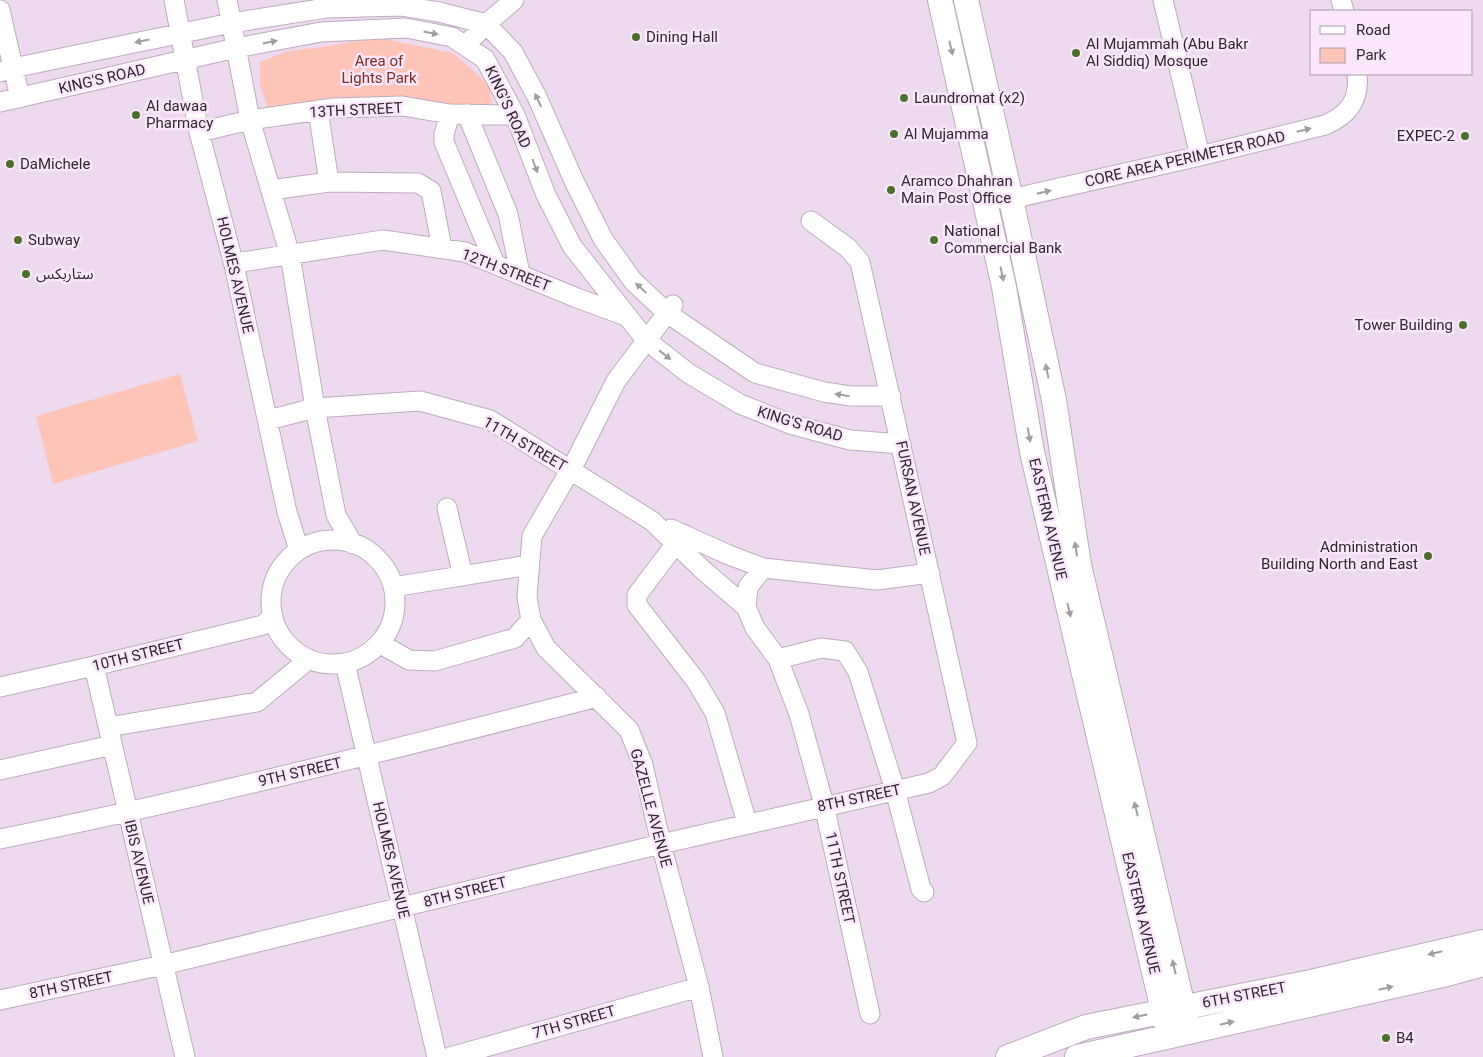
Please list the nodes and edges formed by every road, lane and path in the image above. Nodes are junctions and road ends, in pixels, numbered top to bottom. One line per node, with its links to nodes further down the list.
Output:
1 (174, 0): 12 (street, HOLMES AVENUE)
2 (227, 0): 9 (street)
3 (514, 0): 10 (street)
4 (966, 0): 29 (main road, EASTERN AVENUE)
5 (1163, 0): 25 (street)
6 (941, 2): 27 (main road, EASTERN AVENUE, one-way to 27)
7 (401, 3): 9 (street, KING'S ROAD); 10 (street, KING'S ROAD); 11 (street)
8 (0, 10): 16 (street)
9 (231, 23): 12 (street, KING'S ROAD); 14 (street)
10 (486, 24): 13 (street); 39 (street, KING'S ROAD, one-way to 10)
11 (406, 28): 13 (street, KING'S ROAD, one-way to 13); 14 (street, KING'S ROAD, one-way to 11)
12 (180, 33): 15 (street, HOLMES AVENUE); 16 (street, KING'S ROAD, one-way to 16)
13 (466, 46): 22 (street, KING'S ROAD)
14 (236, 48): 15 (street, KING'S ROAD); 23 (street)
15 (186, 60): 18 (street, KING'S ROAD); 24 (street, HOLMES AVENUE)
16 (7, 70): 18 (street)
17 (1357, 75): 25 (street, CORE AREA PERIMETER ROAD, one-way to 17)
18 (20, 98): 19 (street, KING'S ROAD)
19 (0, 102)
20 (318, 110): 21 (street, 13TH STREET); 23 (street, 13TH STREET); 26 (street)
21 (459, 114): 22 (street, 13TH STREET); 31 (street); 32 (street)
22 (515, 115): 40 (street, KING'S ROAD, one-way to 40)
23 (250, 120): 24 (street, 13TH STREET); 28 (street)
24 (200, 132): 37 (street, HOLMES AVENUE)
25 (1200, 156): 29 (street, CORE AREA PERIMETER ROAD, one-way to 25)
26 (329, 182): 28 (street); 33 (street)
27 (983, 188): 29 (street, CORE AREA PERIMETER ROAD); 83 (main road, EASTERN AVENUE, one-way to 83)
28 (271, 190): 35 (street)
29 (1011, 199): 83 (main road, EASTERN AVENUE, one-way to 29)
30 (811, 221): 42 (street, FURSAN AVENUE)
31 (509, 226): 32 (street); 38 (street)
32 (484, 238): 34 (street); 36 (street)
33 (442, 248): 34 (street, 12TH STREET); 35 (street, 12TH STREET)
34 (465, 252): 36 (street, 12TH STREET)
35 (290, 255): 37 (street, 12TH STREET); 43 (street)
36 (495, 264): 38 (street, 12TH STREET)
37 (234, 265): 44 (street, HOLMES AVENUE)
38 (520, 274): 40 (street, 12TH STREET)
39 (670, 309): 41 (street, GAZELLE AVENUE); 42 (street, KING'S ROAD, one-way to 39)
40 (626, 316): 41 (street, KING'S ROAD)
41 (646, 340): 45 (street, KING'S ROAD, one-way to 45); 46 (street, GAZELLE AVENUE)
42 (891, 396): 45 (street, FURSAN AVENUE)
43 (315, 408): 44 (street, 11TH STREET); 46 (street, 11TH STREET); 49 (street)
44 (268, 420): 50 (street, HOLMES AVENUE)
45 (901, 444): 53 (street, FURSAN AVENUE)
46 (570, 470): 48 (street, 11TH STREET); 51 (street, GAZELLE AVENUE)
47 (447, 508): 54 (street)
48 (679, 539): 52 (street, 11TH STREET); 56 (street, 11TH STREET); 73 (street)
49 (353, 544): 50 (street); 55 (street)
50 (299, 550): 57 (street)
51 (529, 565): 54 (street); 58 (street, GAZELLE AVENUE)
52 (763, 568): 53 (street, 11TH STREET); 56 (street)
53 (930, 573): 69 (street, FURSAN AVENUE)
54 (463, 576): 55 (street)
55 (393, 587): 59 (street)
56 (746, 607): 61 (street, 11TH STREET)
57 (273, 616): 60 (street); 63 (street, 10TH STREET)
58 (531, 620): 59 (street); 65 (street, GAZELLE AVENUE)
59 (380, 643): 62 (street)
60 (309, 659): 62 (street); 66 (street)
61 (778, 659): 70 (street); 71 (street, 11TH STREET)
62 (345, 663): 67 (street, HOLMES AVENUE)
63 (94, 666): 64 (street, 10TH STREET); 66 (street, IBIS AVENUE)
64 (0, 686)
65 (597, 697): 67 (street, 9TH STREET); 75 (street, GAZELLE AVENUE)
66 (110, 736): 68 (street); 72 (street, IBIS AVENUE)
67 (367, 756): 72 (street, 9TH STREET); 77 (street, HOLMES AVENUE)
68 (0, 770)
69 (929, 783): 70 (street, 8TH STREET)
70 (895, 790): 71 (street, 8TH STREET); 76 (street)
71 (824, 805): 73 (street, 8TH STREET); 84 (street, 11TH STREET)
72 (128, 813): 74 (street, 9TH STREET); 80 (street, IBIS AVENUE)
73 (747, 823): 75 (street, 8TH STREET)
74 (0, 839)
75 (661, 844): 77 (street, 8TH STREET); 81 (street, GAZELLE AVENUE)
76 (924, 892)
77 (402, 907): 80 (street, 8TH STREET); 87 (street, HOLMES AVENUE)
78 (1483, 942): 83 (main road, 6TH STREET, one-way to 83)
79 (1483, 964): 85 (main road, 6TH STREET, one-way to 79)
80 (163, 966): 82 (street, 8TH STREET); 86 (street, IBIS AVENUE)
81 (699, 988): 88 (street, 7TH STREET); 89 (street, GAZELLE AVENUE)
82 (0, 1000)
83 (1173, 1010): 85 (main road, EASTERN AVENUE); 90 (main road, 6TH STREET, one-way to 90)
84 (870, 1014)
85 (1179, 1034): 91 (main road, 6TH STREET)
86 (184, 1057)
87 (438, 1057)
88 (450, 1057)
89 (713, 1057)
90 (1008, 1057)
91 (1077, 1057)

